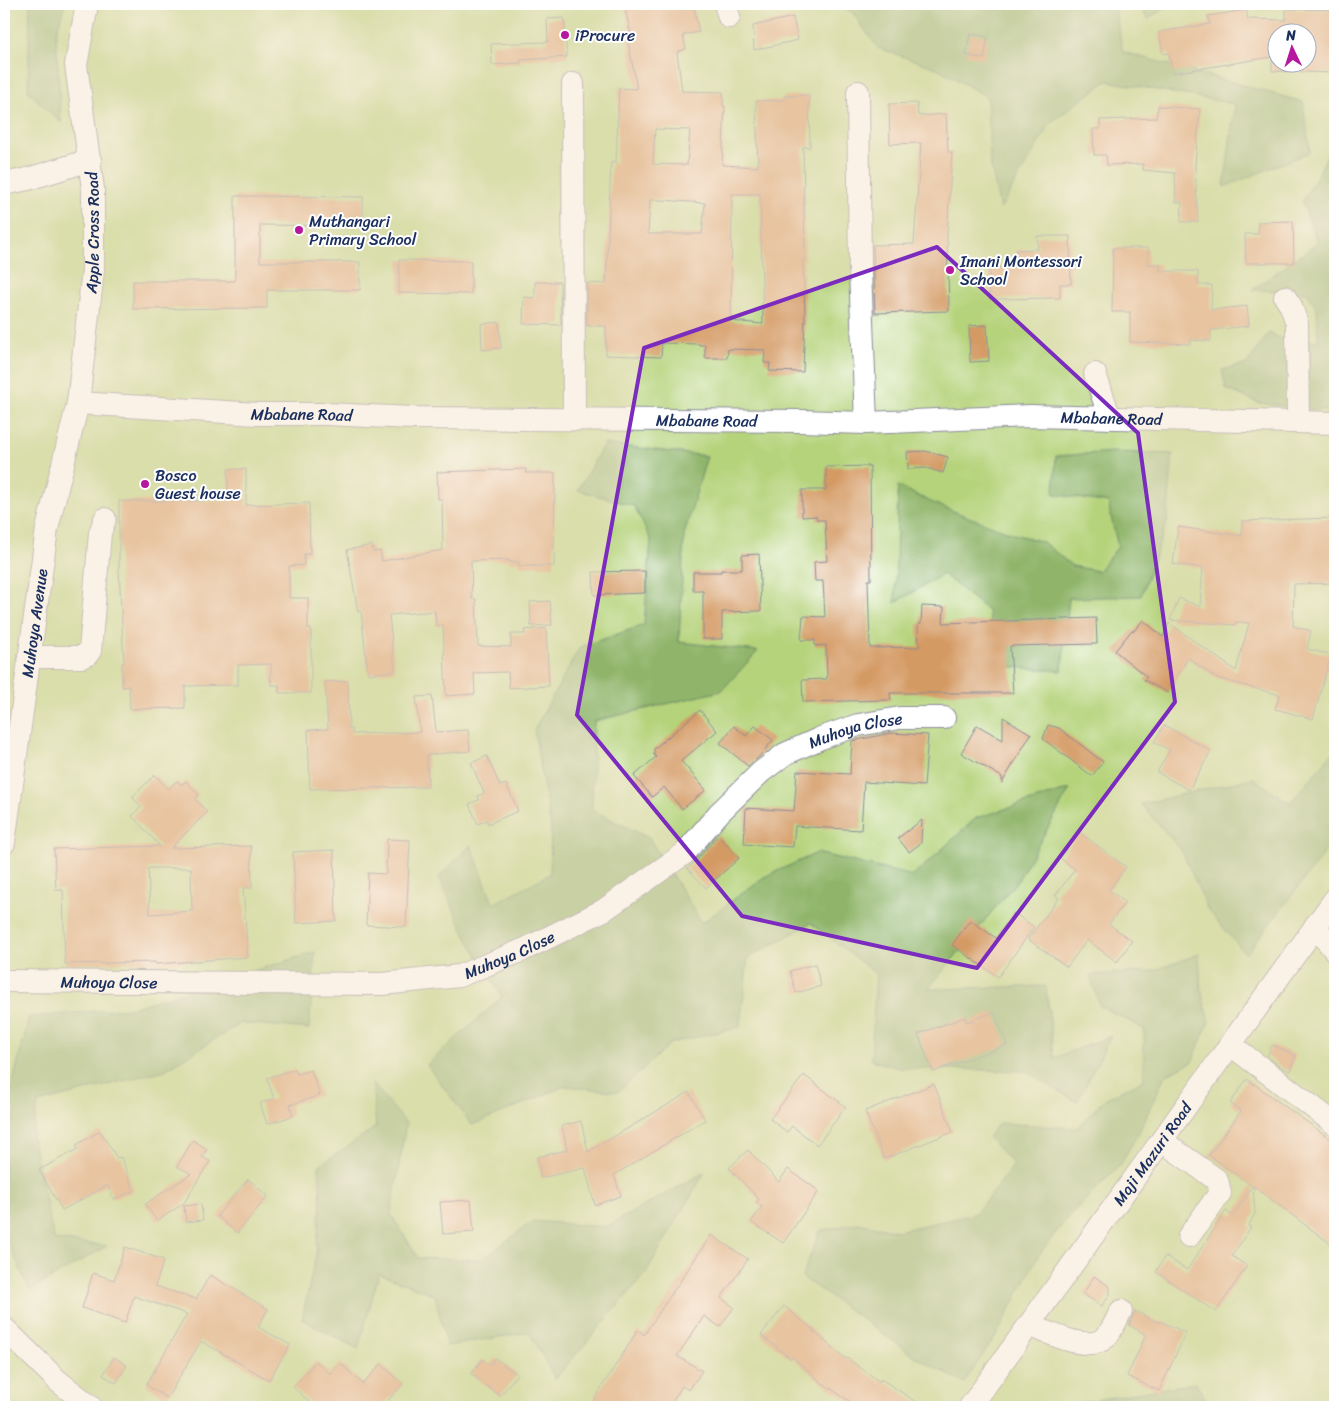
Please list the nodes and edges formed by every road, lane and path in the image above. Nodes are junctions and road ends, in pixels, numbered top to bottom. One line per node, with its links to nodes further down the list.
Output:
1 (87, 4): 4 (street, Apple Cross Road)
2 (573, 84): 10 (street)
3 (858, 92): 12 (street)
4 (90, 160): 5 (street); 8 (street, Apple Cross Road)
5 (4, 184)
6 (1285, 297): 11 (street)
7 (1095, 374): 9 (street)
8 (78, 403): 10 (street, Mbabane Road); 15 (street, Muhoya Avenue)
9 (1110, 418): 11 (street, Mbabane Road); 12 (street, Mbabane Road)
10 (574, 420): 12 (street, Mbabane Road)
11 (1298, 422): 13 (street, Mbabane Road)
12 (866, 423)
13 (1335, 423)
14 (105, 519): 15 (street)
15 (29, 656): 17 (street, Muhoya Avenue)
16 (944, 718): 21 (street, Muhoya Close)
17 (4, 843)
18 (1335, 899): 19 (street, Maji Mazuri Road)
19 (1315, 926): 20 (street); 22 (street, Maji Mazuri Road)
20 (1335, 951)
21 (4, 981)
22 (1231, 1045): 23 (street); 24 (street, Maji Mazuri Road)
23 (1335, 1124)
24 (1162, 1141): 25 (street); 27 (street, Maji Mazuri Road)
25 (1189, 1236)
26 (1121, 1311): 27 (street)
27 (1030, 1325): 30 (street, Maji Mazuri Road)
28 (4, 1328): 29 (street)
29 (91, 1407)
30 (970, 1407)

